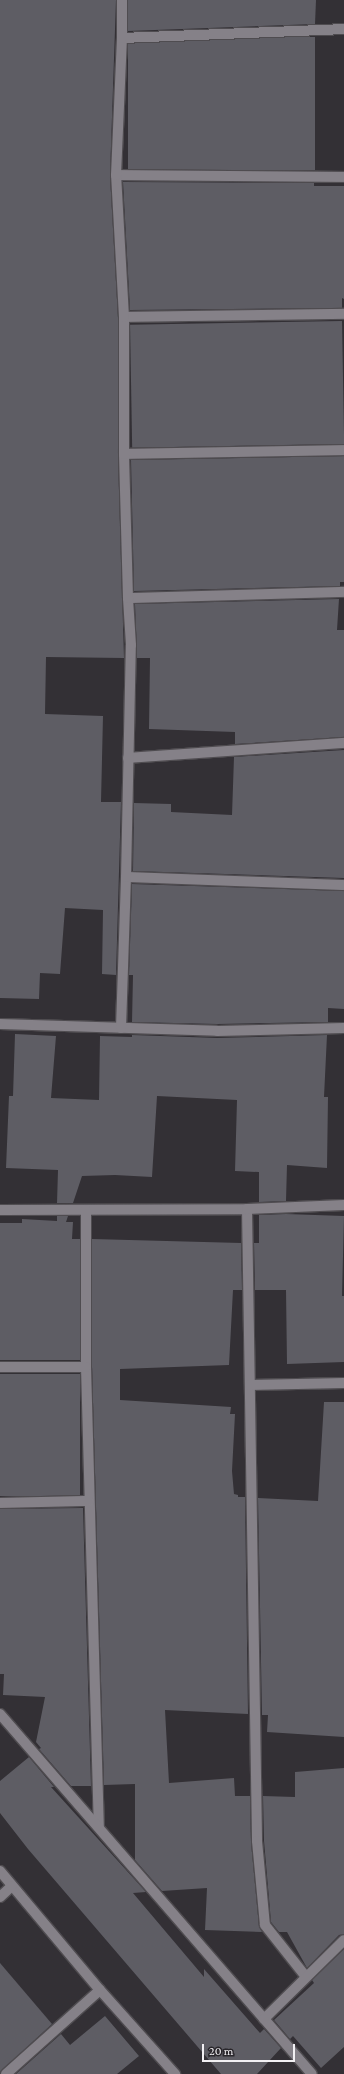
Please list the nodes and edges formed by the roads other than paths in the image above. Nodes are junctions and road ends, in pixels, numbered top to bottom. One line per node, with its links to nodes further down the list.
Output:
1 (122, 0): 3 (street)
2 (344, 29): 3 (street)
3 (122, 38): 4 (street)
4 (116, 175): 5 (street); 7 (street)
5 (344, 177)
6 (344, 314): 7 (street)
7 (124, 317): 9 (street)
8 (344, 450): 9 (street)
9 (124, 454): 11 (street)
10 (344, 592): 11 (street)
11 (128, 598): 13 (street)
12 (344, 743): 13 (street)
13 (128, 758): 14 (street)
14 (126, 877): 15 (street); 17 (street)
15 (344, 885)
16 (0, 1024): 17 (street)
17 (121, 1028): 18 (street)
18 (344, 1028)
19 (344, 1205): 20 (street)
20 (247, 1209): 22 (street); 26 (street)
21 (0, 1210): 22 (street)
22 (86, 1210): 24 (street)
23 (0, 1367): 24 (street)
24 (86, 1367): 27 (street)
25 (344, 1382): 26 (street)
26 (250, 1385): 35 (street)
27 (89, 1501): 28 (street); 30 (street)
28 (0, 1503)
29 (0, 1714): 30 (street)
30 (99, 1827): 37 (street)
31 (0, 1871): 32 (street)
32 (12, 1886): 33 (street); 36 (street)
33 (0, 1897)
34 (344, 1940): 35 (street)
35 (306, 1977): 37 (street)
36 (100, 1990): 38 (street); 39 (street)
37 (264, 2019): 40 (street)
38 (6, 2074)
39 (175, 2074)
40 (312, 2074)

